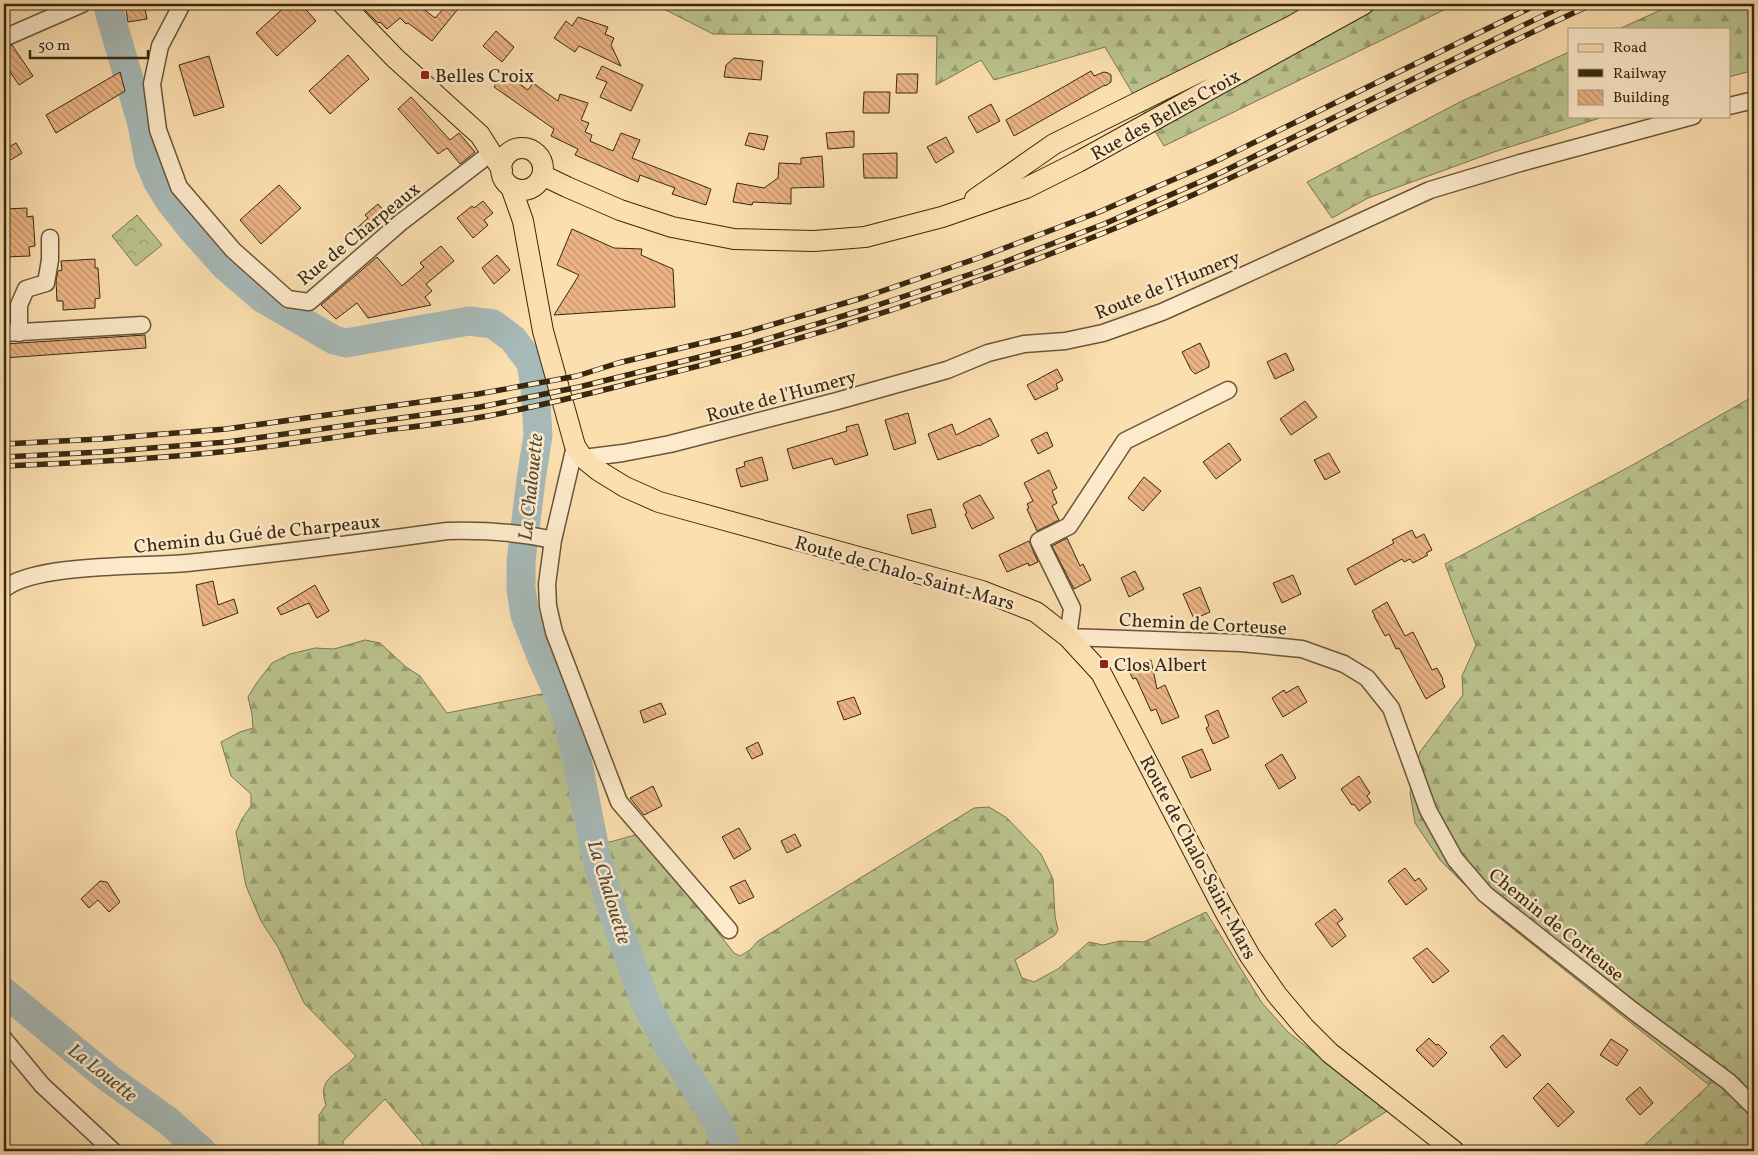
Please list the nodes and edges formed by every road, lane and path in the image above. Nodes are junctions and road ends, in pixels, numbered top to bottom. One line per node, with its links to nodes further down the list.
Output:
1 (82, 4): 6 (street)
2 (182, 4): 12 (street, Rue de Charpeaux)
3 (343, 4): 10 (main road)
4 (1330, 4): 13 (main road, Rue des Belles Croix)
5 (1364, 4): 15 (main road, Rue des Belles Croix)
6 (4, 38)
7 (1754, 100): 8 (street)
8 (1730, 106)
9 (1686, 118): 21 (street, Route de l'Humery)
10 (480, 135): 11 (main road); 12 (main road)
11 (514, 150): 14 (main road); 14 (main road)
12 (491, 153): 14 (main road)
13 (1015, 171): 15 (main road); 16 (main road, Rue des Belles Croix)
14 (521, 180): 16 (main road, Rue des Belles Croix); 21 (main road)
15 (1026, 188): 16 (main road, Rue des Belles Croix)
16 (959, 211)
17 (50, 238): 19 (street)
18 (142, 325): 19 (street)
19 (12, 333)
20 (1228, 390): 24 (street)
21 (579, 452): 22 (street); 24 (main road, Route de Chalo-Saint-Mars)
22 (553, 540): 23 (street, Chemin du Gué de Charpeaux); 25 (street)
23 (4, 589)
24 (1068, 637): 27 (street, Chemin de Corteuse); 29 (main road, Route de Chalo-Saint-Mars)
25 (729, 930)
26 (4, 1039): 28 (street)
27 (1754, 1107)
28 (113, 1151)
29 (1454, 1151)

